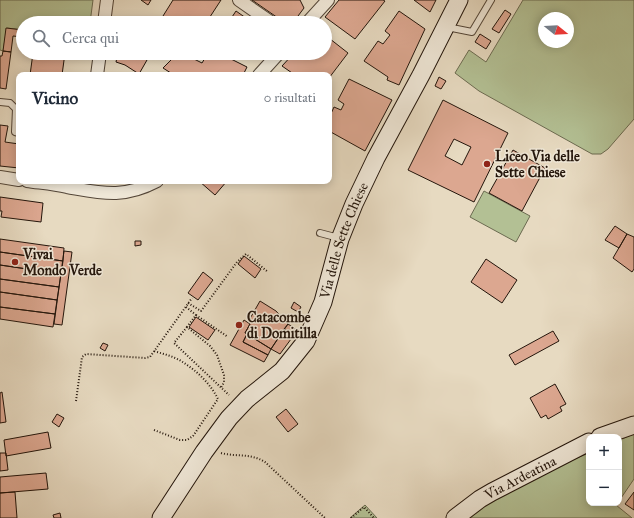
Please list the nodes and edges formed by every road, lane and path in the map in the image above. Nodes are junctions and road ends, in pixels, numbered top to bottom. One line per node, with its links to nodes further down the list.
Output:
1 (107, 0): 6 (street)
2 (239, 0): 7 (street)
3 (328, 0): 8 (street)
4 (459, 0): 9 (main road, Via delle Sette Chiese)
5 (491, 0): 9 (lane)
6 (105, 16)
7 (262, 16)
8 (313, 16)
9 (446, 26): 24 (main road, Via delle Sette Chiese)
10 (99, 60): 12 (street)
11 (273, 60): 13 (street)
12 (97, 72)
13 (262, 72)
14 (0, 102): 16 (lane)
15 (16, 109): 17 (lane)
16 (16, 109)
17 (16, 132)
18 (0, 177): 19 (street)
19 (16, 180)
20 (68, 184): 22 (street)
21 (151, 184): 22 (street)
22 (82, 185)
23 (320, 233): 24 (lane)
24 (340, 239): 41 (main road, Via delle Sette Chiese)
25 (268, 272): 27 (path)
26 (192, 298): 27 (path)
27 (188, 303): 28 (path)
28 (186, 307): 29 (path); 32 (path)
29 (196, 315): 30 (path); 31 (path)
30 (187, 327): 33 (path); 33 (path)
31 (228, 337)
32 (154, 351): 35 (path); 37 (path)
33 (221, 388): 34 (path)
34 (230, 395)
35 (76, 401)
36 (634, 425): 38 (main road)
37 (154, 430)
38 (608, 434)
39 (586, 444): 45 (main road, Via Ardeatina)
40 (219, 452): 42 (path)
41 (160, 518)
42 (325, 518)
43 (351, 518): 44 (path)
44 (374, 518)
45 (455, 518)

